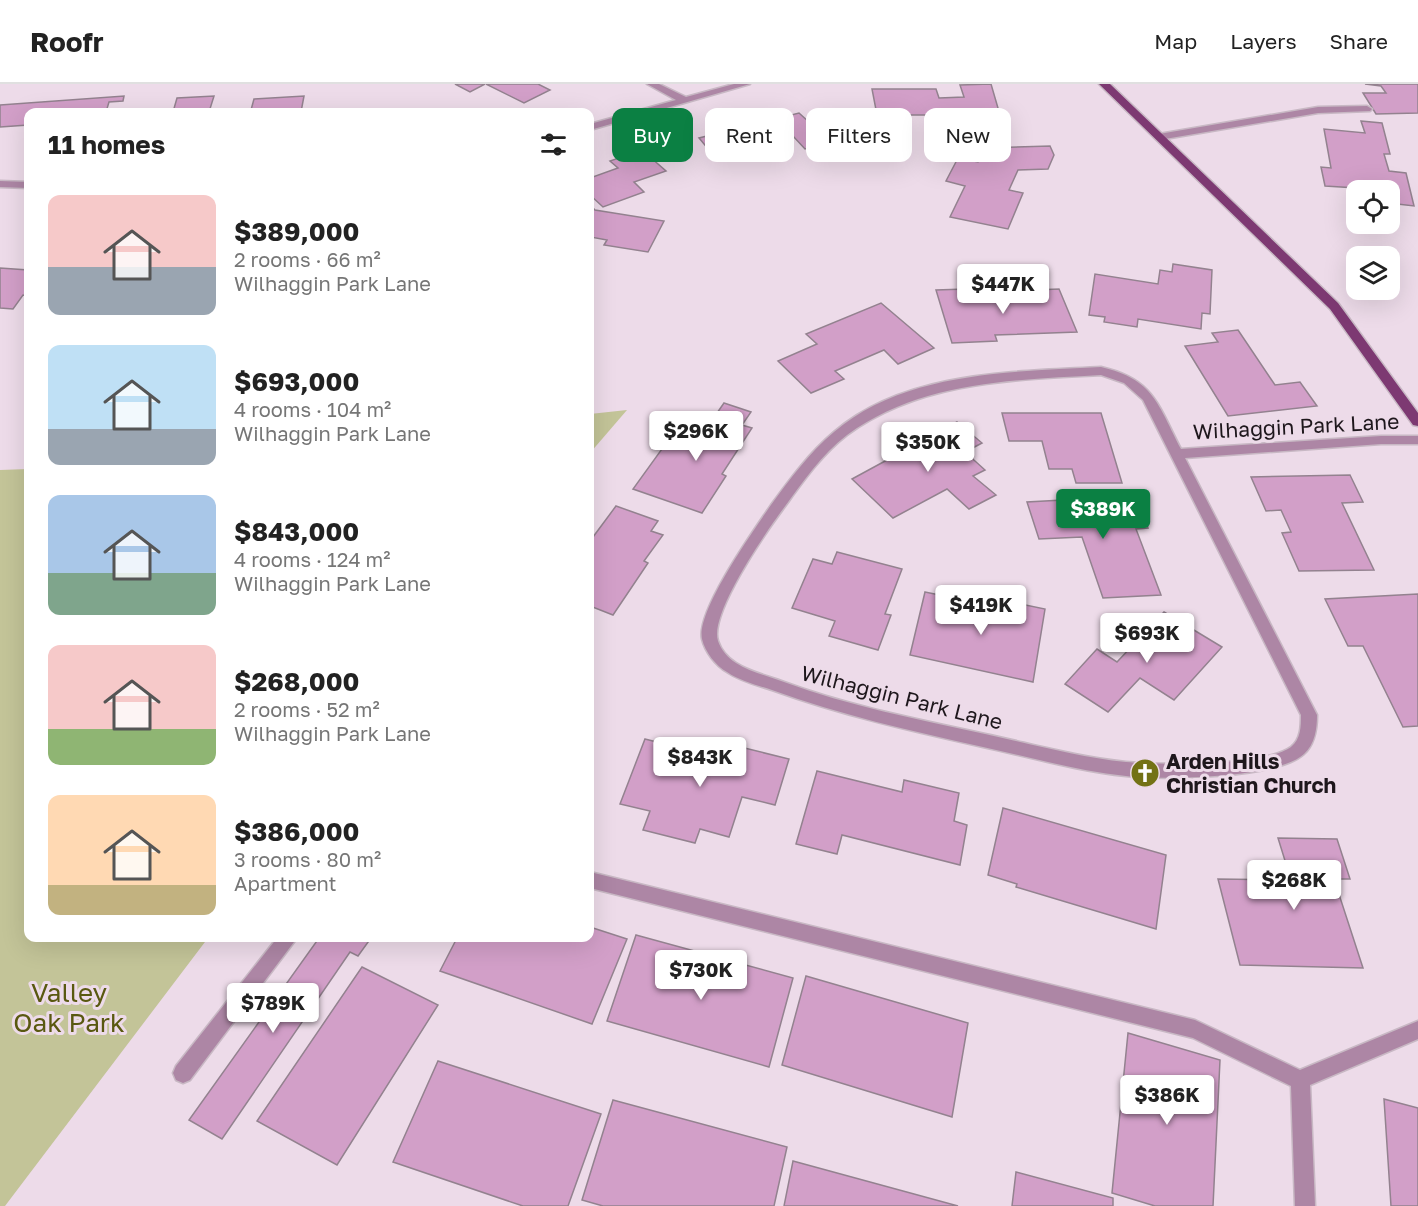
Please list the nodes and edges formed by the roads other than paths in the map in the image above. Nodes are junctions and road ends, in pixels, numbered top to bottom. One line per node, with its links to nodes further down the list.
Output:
1 (652, 84): 4 (street)
2 (745, 84): 4 (street)
3 (1104, 84): 7 (main road)
4 (685, 101): 6 (street)
5 (1367, 109): 7 (street)
6 (594, 126)
7 (1159, 137): 10 (main road)
8 (0, 184): 9 (street)
9 (24, 185)
10 (1418, 422)
11 (1418, 440): 12 (street, Wilhaggin Park Lane)
12 (1177, 454): 12 (street, Wilhaggin Park Lane)
13 (594, 880): 17 (street)
14 (285, 942): 16 (street)
15 (1418, 1030): 17 (street)
16 (183, 1073)
17 (1300, 1080): 18 (street)
18 (1305, 1206)

